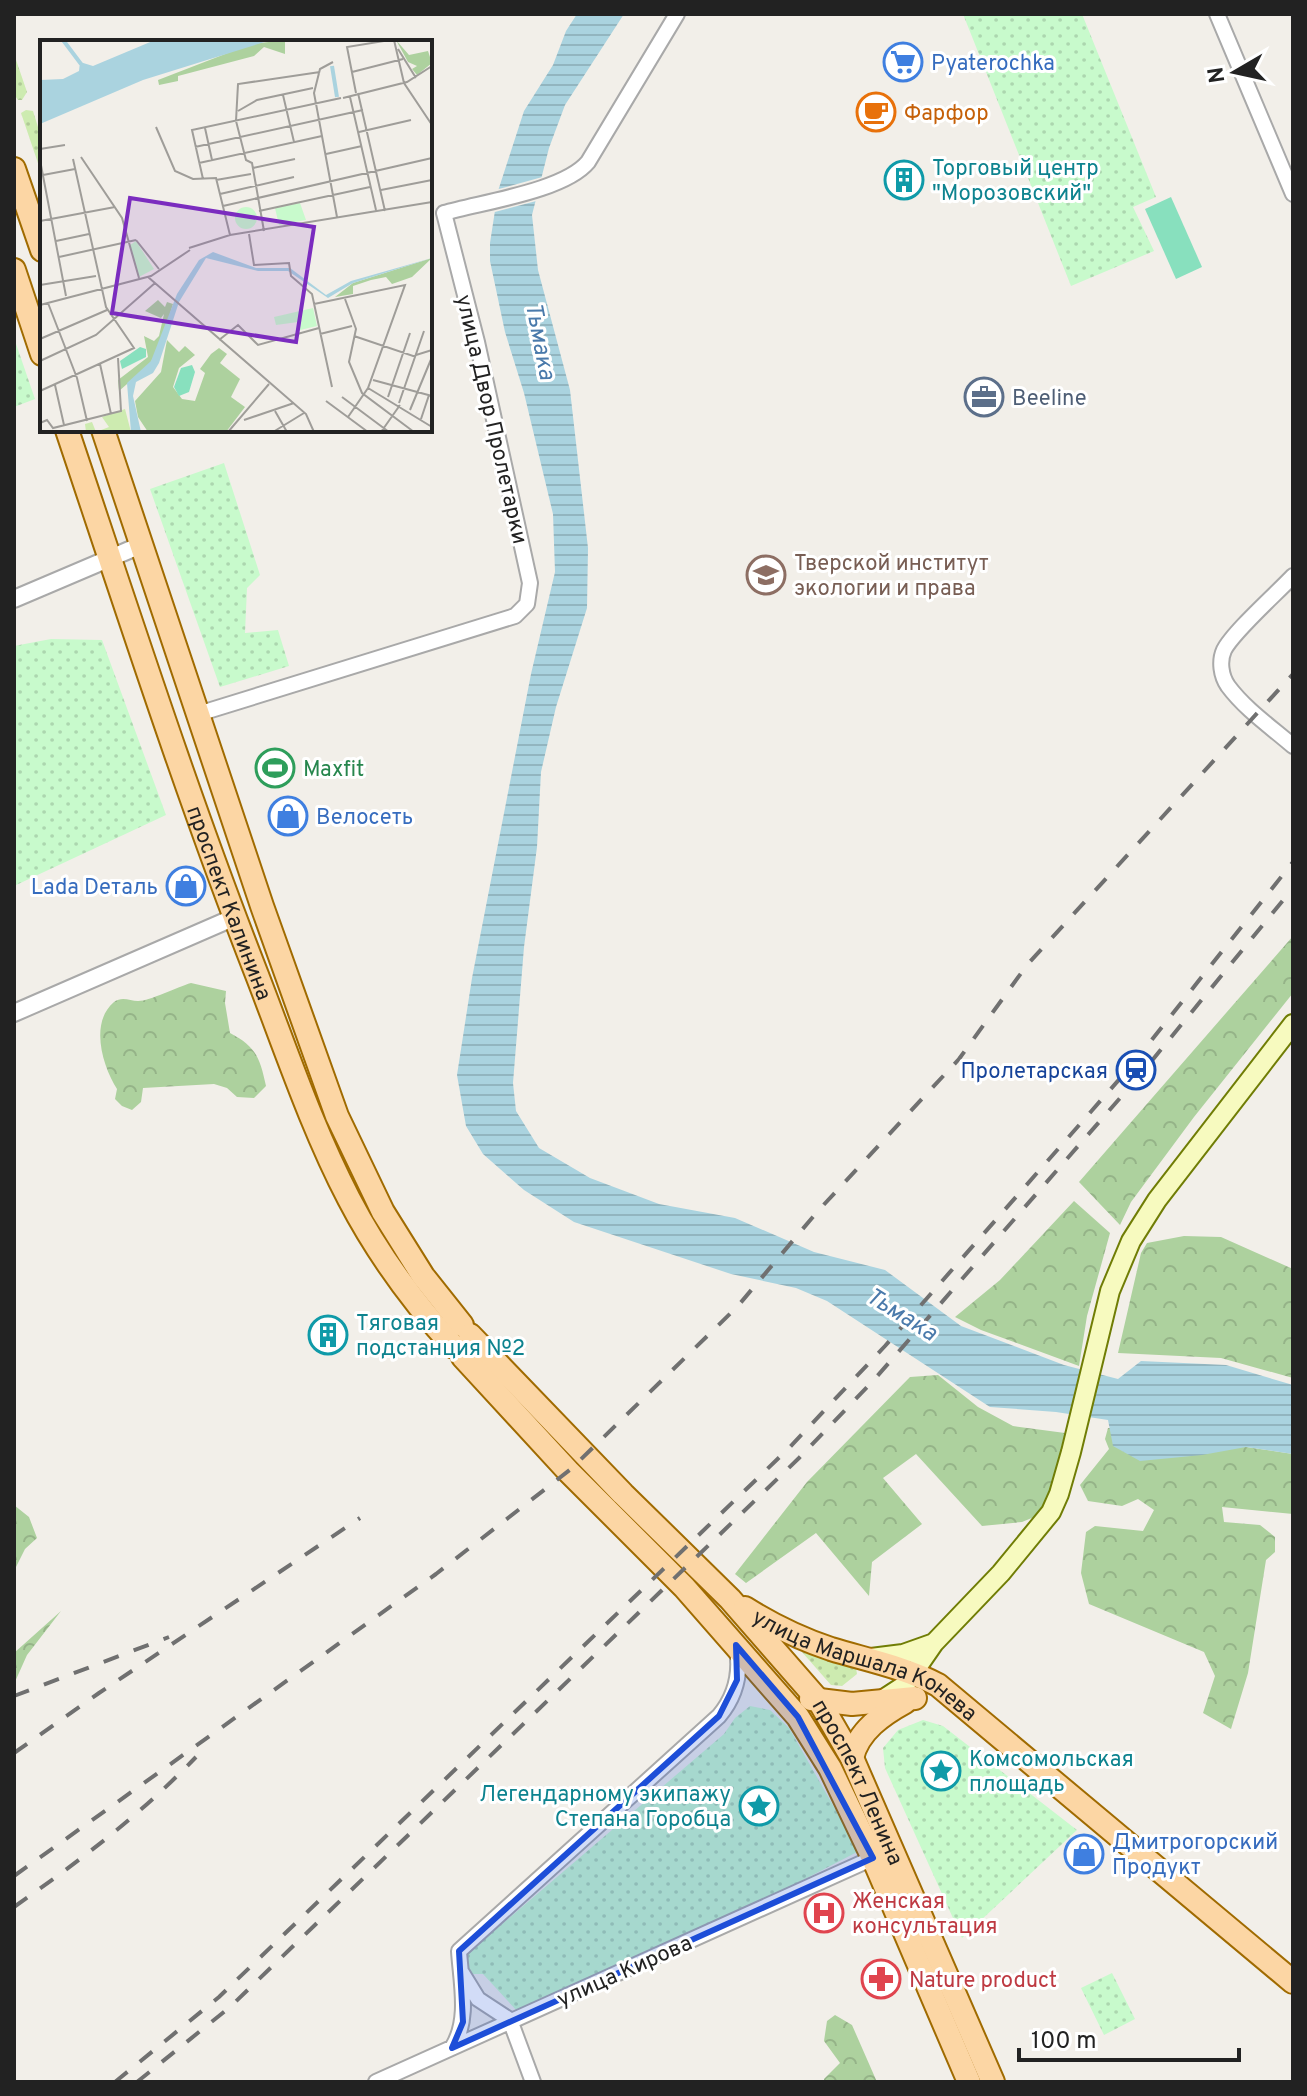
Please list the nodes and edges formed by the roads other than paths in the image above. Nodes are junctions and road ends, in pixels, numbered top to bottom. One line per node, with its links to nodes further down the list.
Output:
1 (677, 14): 16 (street, улица Двор Пролетарки)
2 (1217, 14): 4 (street)
3 (14, 169): 5 (main road)
4 (1293, 194)
5 (40, 244)
6 (14, 270): 7 (main road)
7 (35, 314): 8 (main road)
8 (40, 343)
9 (68, 432): 12 (main road, проспект Калинина)
10 (104, 432): 11 (main road, проспект Калинина)
11 (141, 545): 12 (street); 16 (main road, проспект Калинина)
12 (110, 558): 14 (street); 15 (main road, проспект Калинина)
13 (1293, 576): 17 (street)
14 (14, 599)
15 (160, 705): 16 (main road); 18 (main road, проспект Калинина)
16 (198, 714): 19 (main road, проспект Калинина)
17 (1293, 746)
18 (235, 917): 19 (main road); 20 (street); 22 (main road, проспект Калинина)
19 (268, 924): 22 (main road, проспект Калинина)
20 (14, 1013)
21 (1293, 1024): 25 (main road)
22 (462, 1341): 23 (main road, проспект Калинина)
23 (648, 1534): 24 (main road, проспект Ленина); 26 (main road, проспект Ленина)
24 (730, 1599): 27 (main road, улица Маршала Конева); 32 (main road, проспект Ленина)
25 (934, 1643): 27 (main road); 28 (main road); 30 (main road)
26 (736, 1645): 29 (main road, проспект Ленина); 37 (street)
27 (860, 1658): 28 (main road, улица Маршала Конева)
28 (915, 1673): 30 (main road, улица Маршала Конева); 33 (main road)
29 (766, 1680): 32 (main road); 36 (main road, проспект Ленина)
30 (949, 1694): 31 (main road); 38 (main road, улица Маршала Конева)
31 (915, 1698): 33 (main road); 34 (main road)
32 (819, 1701): 33 (main road); 35 (main road, проспект Ленина)
33 (871, 1703): 34 (main road)
34 (864, 1734): 35 (main road)
35 (852, 1758): 44 (main road, проспект Ленина)
36 (873, 1858): 39 (street, улица Кирова); 43 (main road, проспект Ленина)
37 (459, 1951): 39 (street); 40 (street)
38 (1293, 1982)
39 (510, 2020): 40 (street, улица Кирова); 42 (street)
40 (452, 2048): 41 (street, улица Кирова)
41 (376, 2082)
42 (533, 2082)
43 (969, 2082)
44 (993, 2082)

